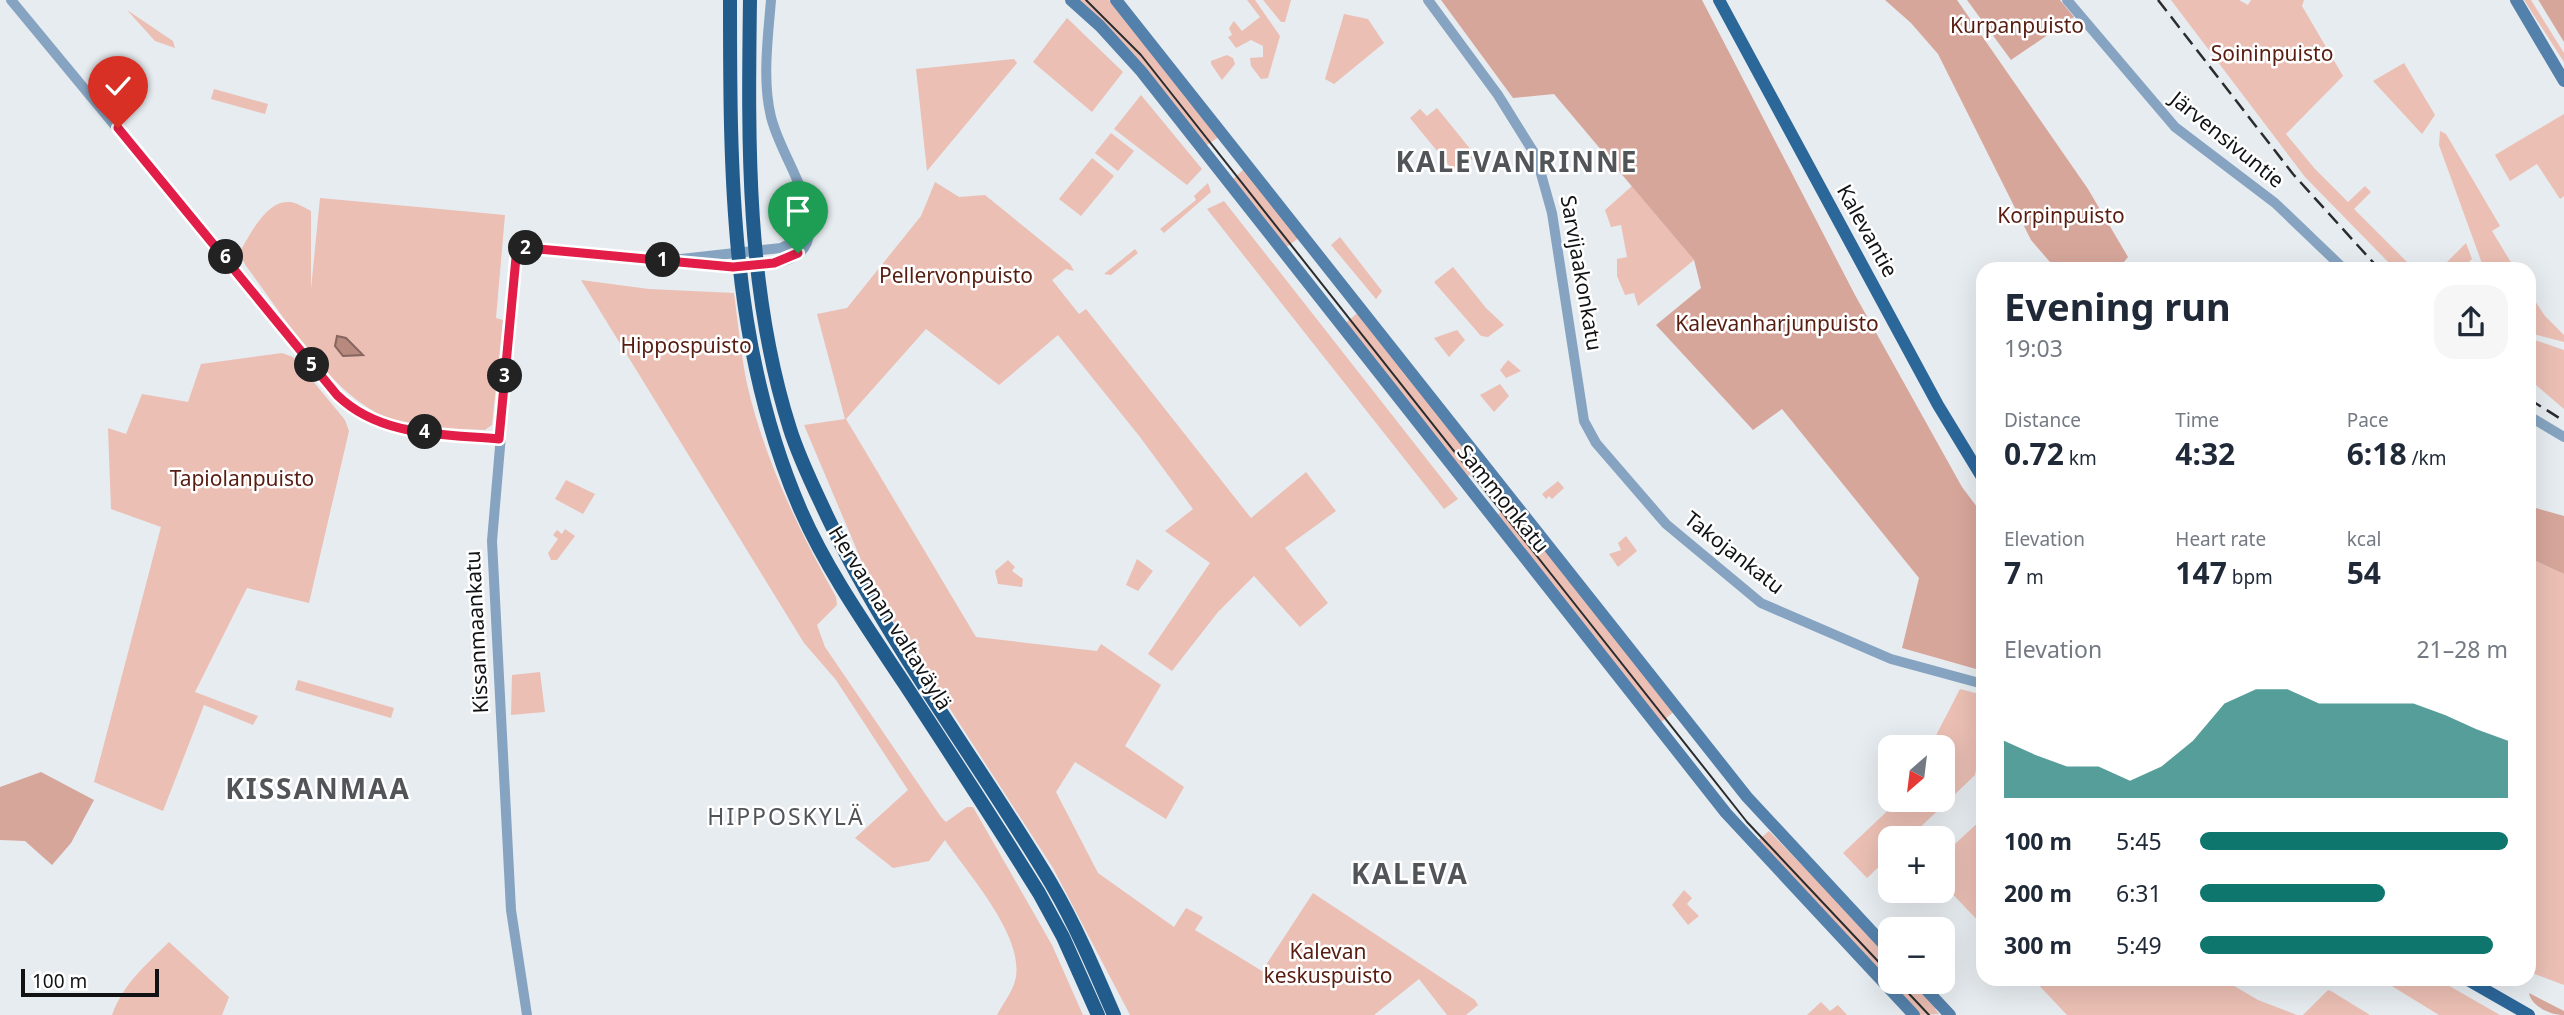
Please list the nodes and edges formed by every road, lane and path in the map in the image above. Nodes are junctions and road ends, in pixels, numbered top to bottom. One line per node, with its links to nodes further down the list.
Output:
1 (11, 0): 18 (street)
2 (730, 0): 12 (highway, Hervannan valtaväylä)
3 (750, 0): 13 (highway, Hervannan valtaväylä)
4 (1071, 0): 27 (main road, Sammonkatu)
5 (1116, 0): 21 (main road, Sammonkatu)
6 (1428, 0): 16 (street, Sarvijaakonkatu)
7 (1719, 0): 19 (main road, Kalevantie)
8 (2067, 0): 14 (street, Järvensivuntie)
9 (2516, 0): 11 (main road)
10 (771, 1): 13 (street)
11 (2564, 81)
12 (738, 259): 13 (street); 18 (street, Kissanmaankatu); 25 (highway, Hervannan valtaväylä)
13 (757, 259): 26 (highway, Hervannan valtaväylä)
14 (2337, 262)
15 (2536, 420): 17 (street)
16 (1584, 421): 20 (street, Takojankatu)
17 (2564, 437)
18 (499, 439): 24 (street, Kissanmaankatu)
19 (1976, 468)
20 (1976, 682)
21 (1878, 938)
22 (2478, 986): 29 (main road)
23 (1930, 994): 28 (main road)
24 (527, 1015)
25 (1098, 1015)
26 (1114, 1015)
27 (1914, 1015)
28 (1950, 1015)
29 (2529, 1015)

